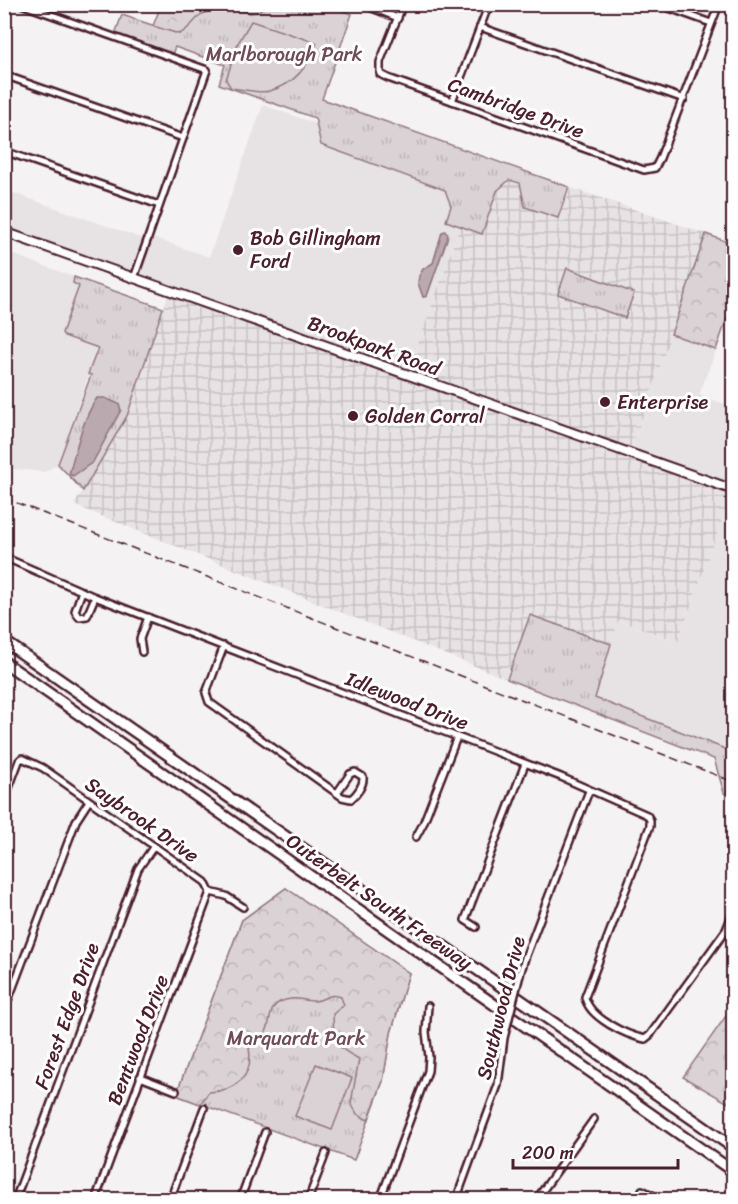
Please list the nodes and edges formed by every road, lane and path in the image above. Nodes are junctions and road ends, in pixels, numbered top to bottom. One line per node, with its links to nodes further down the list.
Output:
1 (21, 4): 13 (street)
2 (362, 4): 7 (street)
3 (403, 4): 7 (street)
4 (489, 4): 9 (street)
5 (658, 4): 8 (street)
6 (719, 4): 8 (street)
7 (398, 18): 12 (street, Cambridge Drive)
8 (711, 23): 11 (street)
9 (480, 27): 11 (street); 12 (street)
10 (4, 75): 13 (street)
11 (684, 99): 12 (street, Cambridge Drive)
12 (452, 102)
13 (183, 138): 15 (street)
14 (4, 151): 15 (street)
15 (159, 205): 17 (street)
16 (4, 232): 17 (main road, Brookpark Road)
17 (134, 278): 18 (main road, Brookpark Road)
18 (734, 490)
19 (4, 557): 20 (street, Idlewood Drive)
20 (82, 591): 21 (street, Idlewood Drive); 21 (street)
21 (95, 597): 22 (street, Idlewood Drive)
22 (148, 617): 24 (street, Idlewood Drive); 25 (street)
23 (4, 641): 46 (highway, Outerbelt South Freeway)
24 (224, 646): 27 (street, Idlewood Drive); 30 (street)
25 (142, 652)
26 (4, 662): 48 (highway, Outerbelt South Freeway)
27 (457, 737): 28 (street, Idlewood Drive); 33 (street)
28 (525, 764): 29 (street, Idlewood Drive); 38 (street)
29 (589, 791): 37 (street, Idlewood Drive); 56 (street, Southwood Drive, bridge)
30 (337, 793): 30 (street)
31 (4, 801): 32 (street, Saybrook Drive)
32 (89, 801): 34 (street, Saybrook Drive); 40 (street)
33 (416, 837)
34 (154, 846): 35 (street, Saybrook Drive); 50 (street, Forest Edge Drive)
35 (210, 892): 36 (street, Saybrook Drive); 41 (street, Bentwood Drive)
36 (243, 907)
37 (734, 910)
38 (476, 927)
39 (428, 1006): 55 (street)
40 (4, 1011)
41 (140, 1077): 42 (street); 51 (street, Bentwood Drive)
42 (176, 1091)
43 (204, 1108): 52 (street)
44 (594, 1119): 57 (street)
45 (266, 1132): 53 (street)
46 (734, 1148)
47 (326, 1153): 54 (street)
48 (734, 1172)
49 (642, 1190): 58 (street)
50 (15, 1200)
51 (95, 1200)
52 (170, 1200)
53 (240, 1200)
54 (308, 1200)
55 (381, 1200)
56 (456, 1200)
57 (536, 1200)
58 (662, 1200)

